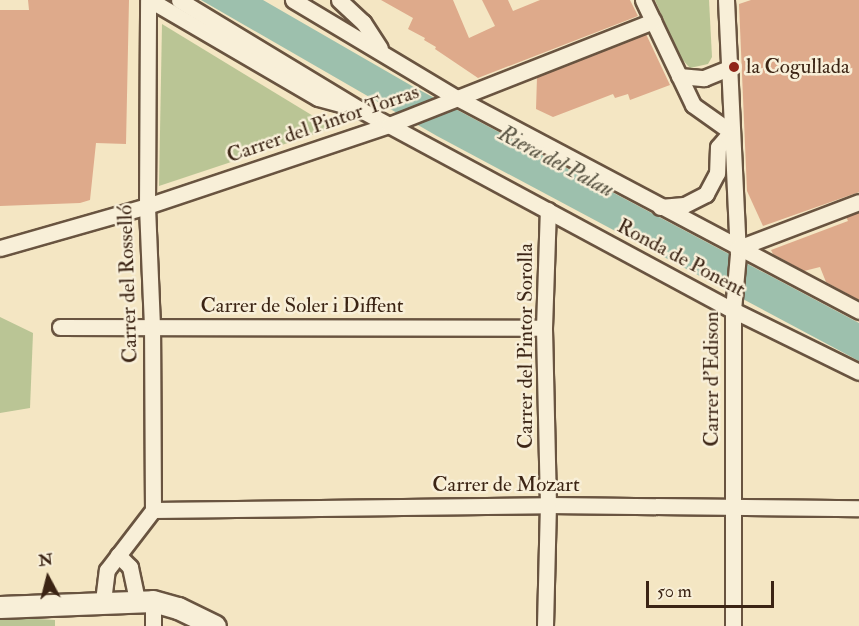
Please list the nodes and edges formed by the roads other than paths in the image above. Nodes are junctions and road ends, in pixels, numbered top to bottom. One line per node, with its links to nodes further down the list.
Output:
1 (149, 0): 12 (street, Ronda de Ponent); 16 (street, Carrer del Rosselló)
2 (179, 0): 12 (street, Ronda de Ponent)
3 (293, 0): 8 (street, Ronda de Ponent)
4 (339, 0): 8 (street, Ronda de Ponent)
5 (643, 0): 7 (street)
6 (726, 0): 9 (street, Carrer d'Edison)
7 (653, 21): 10 (street); 11 (street, Carrer del Pintor Torras)
8 (382, 51): 11 (street, Ronda de Ponent)
9 (729, 68): 10 (street); 14 (street, Carrer d'Edison)
10 (680, 76): 14 (street)
11 (452, 100): 13 (street, Carrer del Pintor Torras); 17 (street, Ronda de Ponent)
12 (358, 109): 13 (street, Ronda de Ponent)
13 (389, 125): 16 (street, Carrer del Pintor Torras); 18 (street, Ronda de Ponent)
14 (731, 132): 17 (street, Carrer d'Edison); 20 (street, Carrer d'Edison)
15 (859, 202): 20 (street)
16 (147, 206): 19 (street, Carrer del Pintor Torras); 23 (street, Carrer del Rosselló)
17 (660, 207): 20 (street, Ronda de Ponent)
18 (548, 210): 21 (street, Ronda de Ponent); 25 (street, Carrer del Pintor Sorolla)
19 (0, 248)
20 (738, 251): 21 (street, Carrer d'Edison); 22 (street, Ronda de Ponent)
21 (733, 305): 26 (street, Ronda de Ponent); 29 (street, Carrer d'Edison)
22 (859, 311)
23 (152, 326): 24 (street, Carrer de Soler i Diffent); 25 (street, Carrer de Soler i Diffent); 30 (street, Carrer del Rosselló)
24 (60, 327)
25 (544, 328): 27 (street, Carrer del Pintor Sorolla)
26 (859, 372)
27 (548, 504): 29 (street, Carrer de Mozart); 30 (street, Carrer de Mozart); 37 (street, Carrer del Pintor Sorolla)
28 (859, 508): 29 (street, Carrer de Mozart)
29 (733, 509): 38 (street, Carrer d'Edison)
30 (153, 510): 31 (street)
31 (118, 555): 32 (street); 33 (street)
32 (103, 601): 33 (street); 34 (street)
33 (145, 601): 35 (street); 36 (street)
34 (0, 607)
35 (153, 626)
36 (215, 626)
37 (545, 626)
38 (733, 626)

